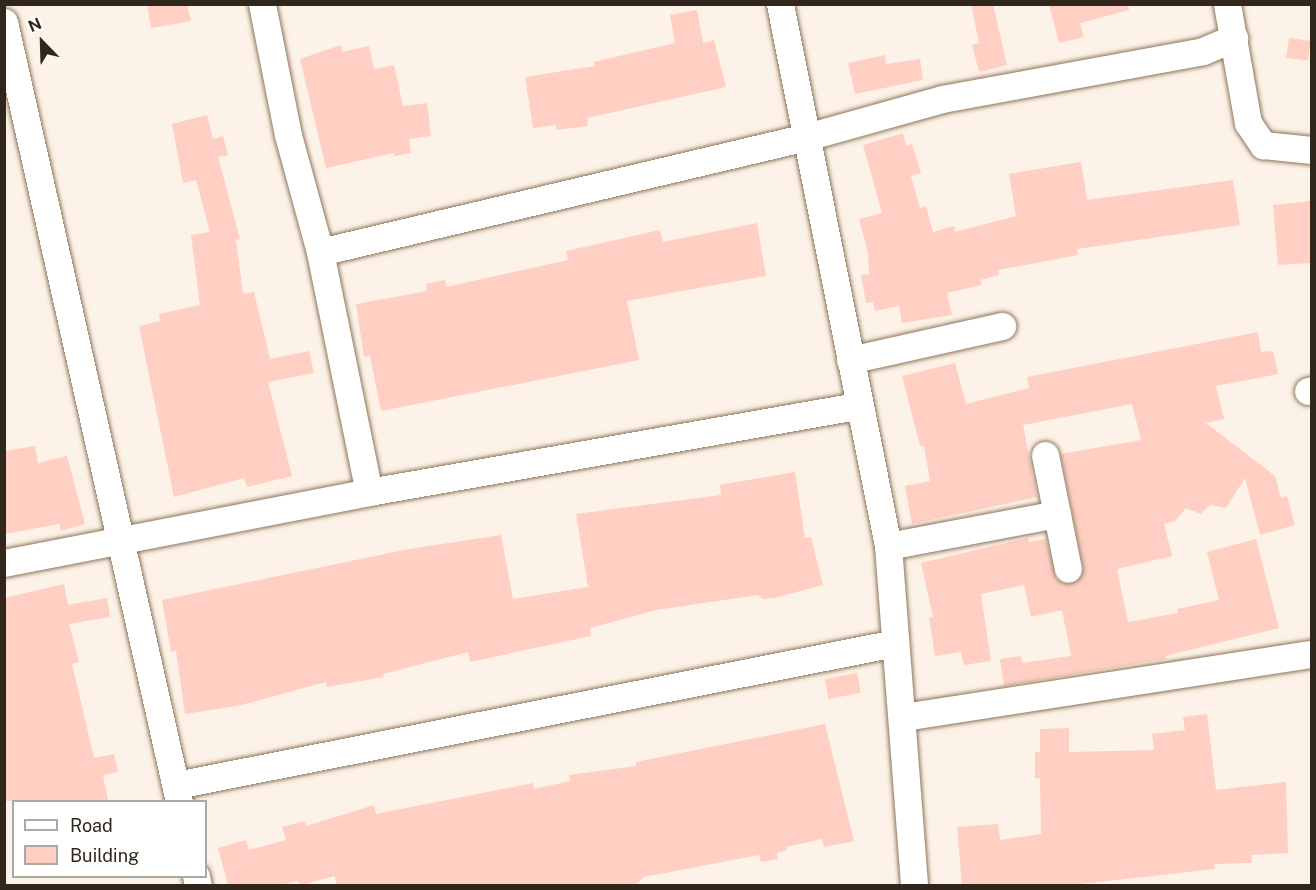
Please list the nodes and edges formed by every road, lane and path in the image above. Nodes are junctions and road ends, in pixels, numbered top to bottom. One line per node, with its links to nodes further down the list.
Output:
1 (262, 4): 8 (street)
2 (780, 4): 6 (street)
3 (1227, 4): 5 (street)
4 (4, 22): 15 (street)
5 (1234, 38): 6 (street); 7 (street)
6 (806, 136): 8 (street); 10 (street)
7 (1311, 150)
8 (320, 252): 13 (street)
9 (1002, 326): 10 (street)
10 (850, 360): 11 (street)
11 (859, 406): 13 (street); 16 (street)
12 (1045, 455): 14 (street)
13 (369, 492): 15 (street)
14 (1057, 514): 16 (street); 18 (street)
15 (120, 538): 17 (street); 22 (street)
16 (888, 546): 19 (street)
17 (4, 563)
18 (1068, 569)
19 (895, 643): 21 (street); 22 (street)
20 (1311, 654): 21 (street)
21 (903, 717): 23 (street)
22 (177, 793)
23 (914, 885)

